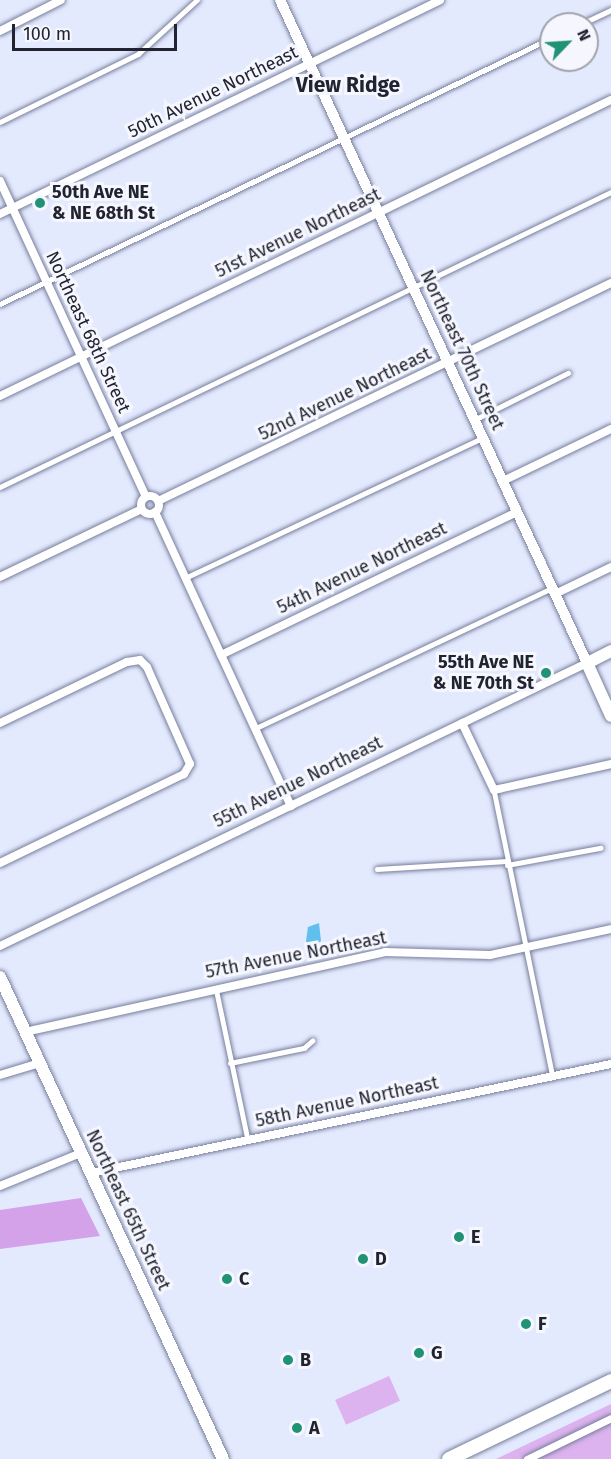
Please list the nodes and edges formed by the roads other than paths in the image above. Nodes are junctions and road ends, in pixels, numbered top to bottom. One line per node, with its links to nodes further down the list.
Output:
1 (61, 0): 5 (street)
2 (197, 0): 9 (lane)
3 (280, 0): 7 (street, Northeast 70th Street)
4 (440, 0): 7 (street, 50th Avenue Northeast)
5 (0, 30)
6 (539, 44): 10 (lane)
7 (310, 63): 10 (street, Northeast 70th Street); 13 (street, 50th Avenue Northeast)
8 (611, 100): 14 (street, 51st Avenue Northeast)
9 (0, 122)
10 (344, 138): 14 (street, Northeast 70th Street); 16 (lane)
11 (0, 181): 13 (street, Northeast 68th Street)
12 (611, 192): 18 (lane)
13 (13, 207): 15 (street, 50th Avenue Northeast); 16 (street, Northeast 68th Street)
14 (379, 213): 18 (street, Northeast 70th Street); 20 (street, 51st Avenue Northeast)
15 (0, 214)
16 (46, 281): 19 (lane); 20 (street, Northeast 68th Street)
17 (611, 283): 21 (street, 52nd Avenue Northeast)
18 (413, 288): 21 (street, Northeast 70th Street); 26 (lane)
19 (0, 304)
20 (81, 357): 23 (street, 51st Avenue Northeast); 26 (street, Northeast 68th Street)
21 (448, 363): 24 (street, Northeast 70th Street); 31 (street, 52nd Avenue Northeast)
22 (568, 373): 24 (lane)
23 (0, 396)
24 (474, 420): 27 (street, Northeast 70th Street)
25 (611, 429): 28 (street)
26 (115, 431): 29 (lane); 30 (street, Northeast 68th Street)
27 (483, 438): 28 (street, Northeast 70th Street); 37 (lane)
28 (503, 481): 34 (street, Northeast 70th Street)
29 (0, 487)
30 (146, 497): 31 (street); 32 (street)
31 (158, 501): 33 (street)
32 (142, 509): 33 (street); 36 (street)
33 (155, 512): 37 (street)
34 (517, 512): 38 (street, Northeast 70th Street); 40 (street, 54th Avenue Northeast)
35 (611, 567): 38 (street)
36 (0, 577)
37 (185, 578): 40 (street)
38 (553, 591): 41 (street, Northeast 70th Street); 45 (lane)
39 (611, 651): 41 (main road, 55th Avenue Northeast)
40 (221, 655): 45 (street)
41 (587, 663): 42 (main road, Northeast 70th Street); 44 (street, 55th Avenue Northeast)
42 (611, 716)
43 (0, 723): 50 (street)
44 (462, 723): 47 (street); 48 (street, 55th Avenue Northeast)
45 (256, 728): 48 (street)
46 (611, 764): 47 (street)
47 (494, 790): 51 (lane)
48 (291, 806): 54 (street, 55th Avenue Northeast)
49 (600, 848): 51 (lane)
50 (0, 863)
51 (507, 863): 52 (lane); 55 (lane)
52 (377, 869)
53 (611, 929): 55 (street, 57th Avenue Northeast)
54 (0, 946)
55 (525, 948): 57 (street, 57th Avenue Northeast); 64 (lane)
56 (0, 977): 58 (main road, Northeast 65th Street)
57 (216, 988): 58 (street, 57th Avenue Northeast); 61 (lane)
58 (25, 1032): 60 (main road, Northeast 65th Street)
59 (312, 1041): 61 (lane)
60 (40, 1063): 63 (street); 66 (main road, Northeast 65th Street)
61 (230, 1063): 65 (lane)
62 (611, 1064): 64 (street, 58th Avenue Northeast)
63 (0, 1075)
64 (553, 1077): 65 (street, 58th Avenue Northeast)
65 (248, 1140): 67 (street, 58th Avenue Northeast)
66 (81, 1153): 67 (main road, Northeast 65th Street); 68 (street)
67 (91, 1173): 71 (main road, Northeast 65th Street)
68 (0, 1186)
69 (611, 1381): 72 (main road)
70 (611, 1418): 73 (street)
71 (223, 1459)
72 (449, 1459)
73 (527, 1459)

